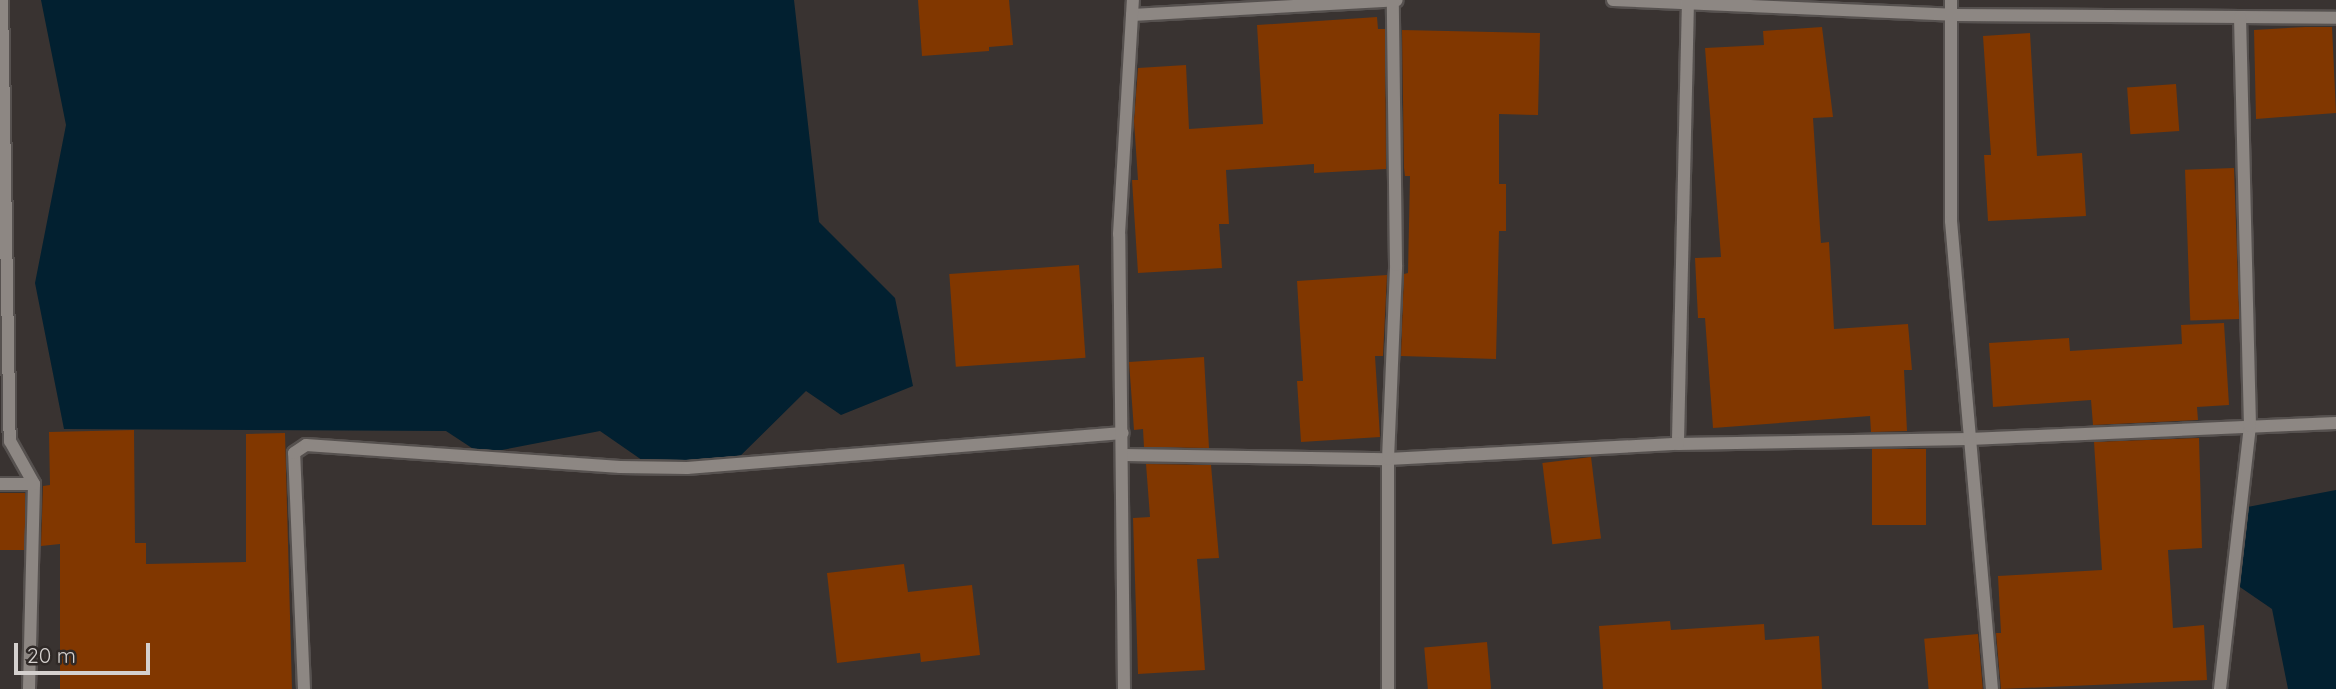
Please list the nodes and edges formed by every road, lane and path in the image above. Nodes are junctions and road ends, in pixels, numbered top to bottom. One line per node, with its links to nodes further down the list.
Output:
1 (2, 0): 11 (street)
2 (1133, 0): 7 (street)
3 (1613, 0): 6 (street)
4 (1951, 0): 8 (street)
5 (1395, 1): 7 (street); 18 (street)
6 (1688, 1): 8 (street); 16 (street)
7 (1132, 15): 14 (street)
8 (1953, 15): 9 (street); 15 (street)
9 (2240, 17): 10 (street); 13 (street)
10 (2336, 18)
11 (3, 202): 20 (street)
12 (2336, 423): 13 (street)
13 (2250, 426): 15 (street); 26 (street)
14 (1123, 433): 17 (street); 22 (street)
15 (1969, 439): 16 (street); 25 (street)
16 (1678, 444): 18 (street)
17 (1124, 455): 18 (street); 23 (street)
18 (1388, 459): 24 (street)
19 (0, 484): 20 (street)
20 (34, 485): 21 (street)
21 (29, 689)
22 (303, 689)
23 (1124, 689)
24 (1388, 689)
25 (1992, 689)
26 (2220, 689)

